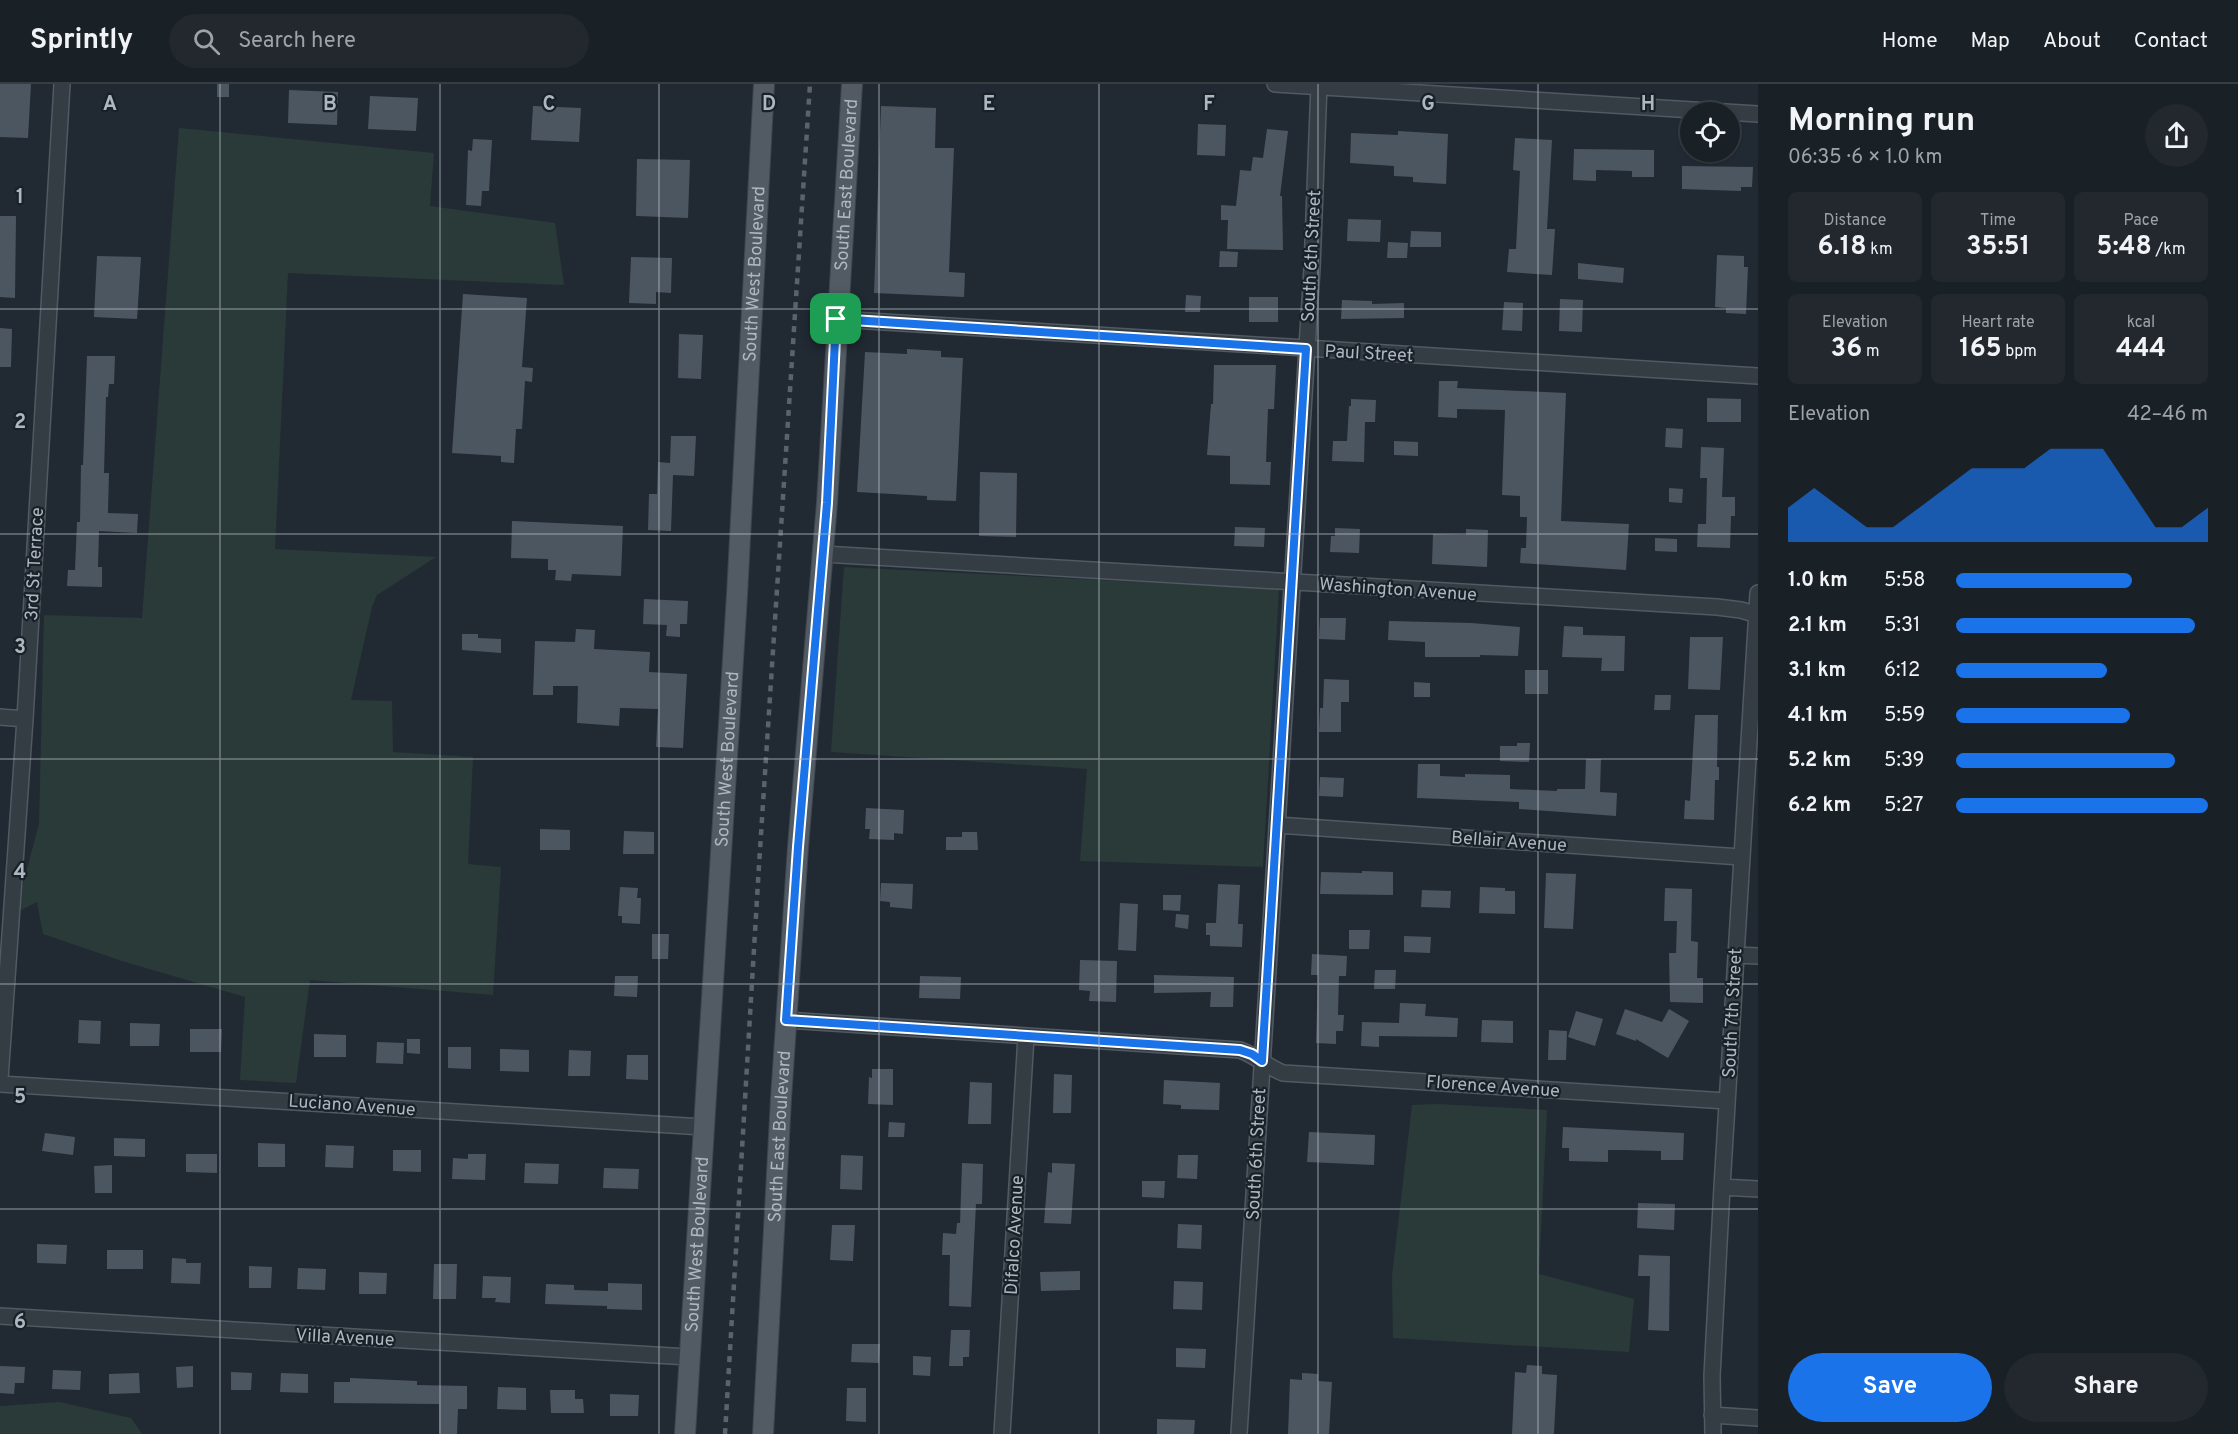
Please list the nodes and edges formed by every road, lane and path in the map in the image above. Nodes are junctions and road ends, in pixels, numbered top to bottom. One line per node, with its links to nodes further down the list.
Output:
1 (62, 84): 15 (street, 3rd St Terrace)
2 (764, 84): 25 (main road, South West Boulevard)
3 (852, 84): 7 (main road, South East Boulevard)
4 (1275, 84): 5 (street)
5 (1319, 85): 6 (street); 8 (street, South 6th Street)
6 (1758, 114)
7 (836, 319): 8 (street, Paul Street); 10 (main road, South East Boulevard)
8 (1306, 349): 9 (street, Paul Street); 11 (street, South 6th Street)
9 (1758, 376)
10 (823, 554): 11 (street, Washington Avenue); 20 (main road, South East Boulevard)
11 (1291, 583): 13 (street, Washington Avenue); 16 (street, South 6th Street)
12 (1758, 593): 13 (street, South 7th Street)
13 (1757, 615): 17 (street, South 7th Street)
14 (0, 717): 15 (street)
15 (25, 719): 23 (street, 3rd St Terrace)
16 (1277, 825): 17 (street, Bellair Avenue); 22 (street, South 6th Street)
17 (1742, 857): 18 (street, South 7th Street)
18 (1736, 955): 19 (street); 24 (street, South 7th Street)
19 (1758, 956)
20 (786, 1020): 21 (street, Florence Avenue); 33 (main road, South East Boulevard)
21 (1026, 1036): 22 (street, Florence Avenue); 34 (street, Difalco Avenue)
22 (1262, 1061): 24 (street, Florence Avenue); 35 (street, South 6th Street)
23 (0, 1081): 25 (street, Luciano Avenue)
24 (1727, 1101): 26 (street, South 7th Street)
25 (703, 1127): 29 (main road, South West Boulevard)
26 (1722, 1187): 27 (street); 30 (street, South 7th Street)
27 (1758, 1189)
28 (0, 1316): 29 (street, Villa Avenue)
29 (689, 1357): 32 (main road, South West Boulevard)
30 (1712, 1415): 31 (street); 36 (street, South 7th Street)
31 (1758, 1418)
32 (685, 1434)
33 (763, 1434)
34 (1002, 1434)
35 (1239, 1434)
36 (1713, 1434)

